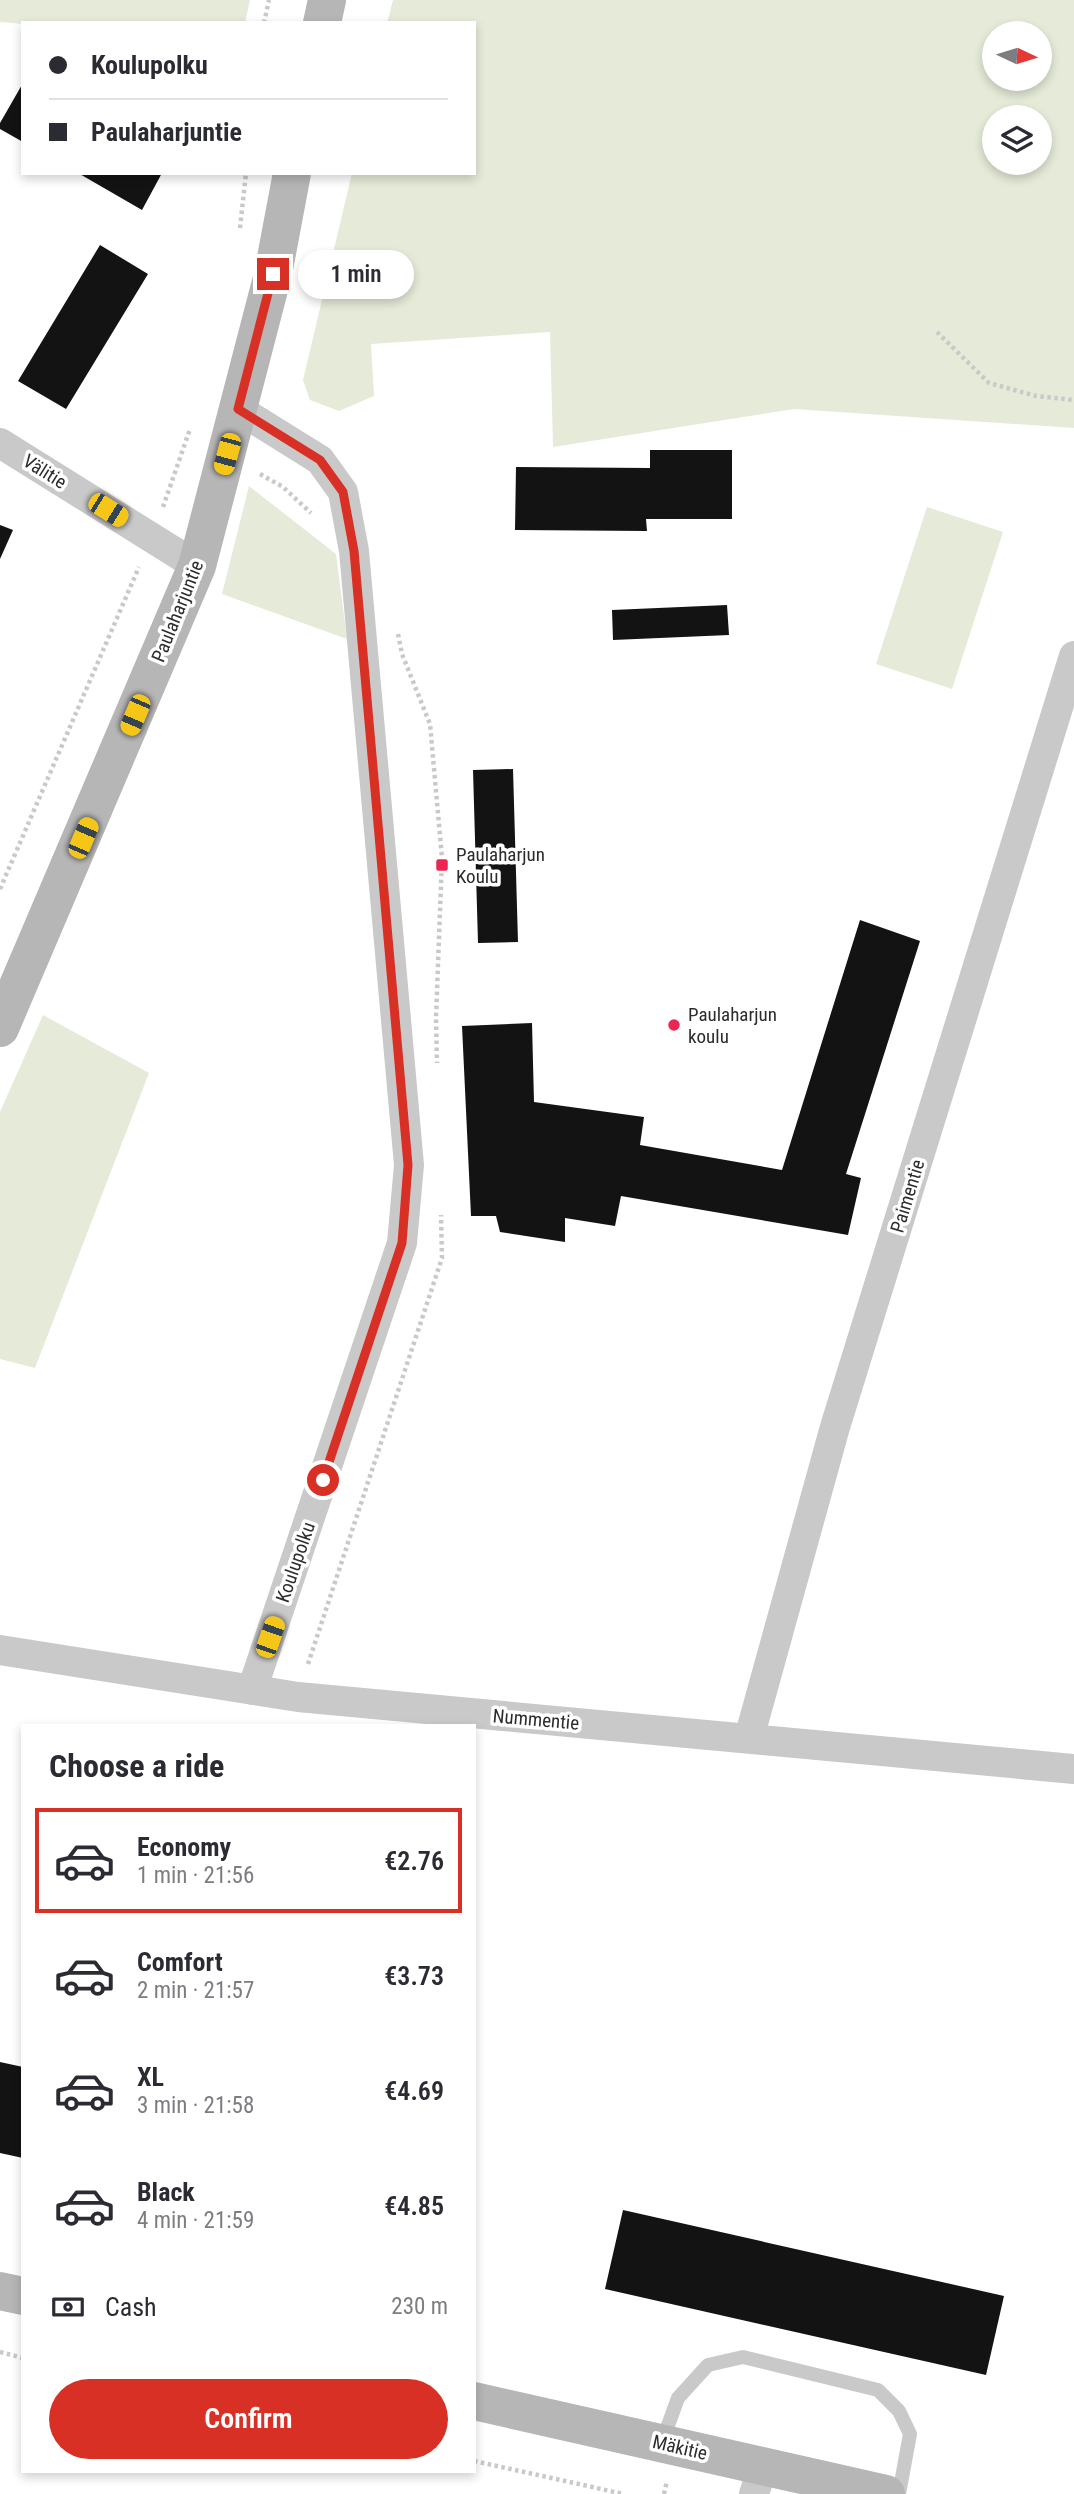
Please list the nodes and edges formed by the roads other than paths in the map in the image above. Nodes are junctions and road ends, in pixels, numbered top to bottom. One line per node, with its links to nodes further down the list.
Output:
1 (327, 0): 2 (main road)
2 (322, 21)
3 (292, 175): 4 (main road, Paulaharjuntie)
4 (238, 409): 6 (main road, Paulaharjuntie); 10 (street, Koulupolku)
5 (0, 443): 6 (street, Välitie)
6 (197, 566): 8 (main road, Paulaharjuntie)
7 (1074, 656): 11 (street, Paimentie)
8 (0, 1028)
9 (0, 1650): 10 (street, Nummentie)
10 (252, 1690): 11 (street, Nummentie)
11 (749, 1738): 12 (street, Nummentie)
12 (1074, 1769)
13 (0, 2291): 14 (main road)
14 (21, 2296)
15 (476, 2401): 16 (main road, Mäkitie)
16 (662, 2443): 17 (main road, Mäkitie); 19 (lane)
17 (758, 2480): 18 (main road, Mäkitie)
18 (886, 2494)
19 (899, 2494)

